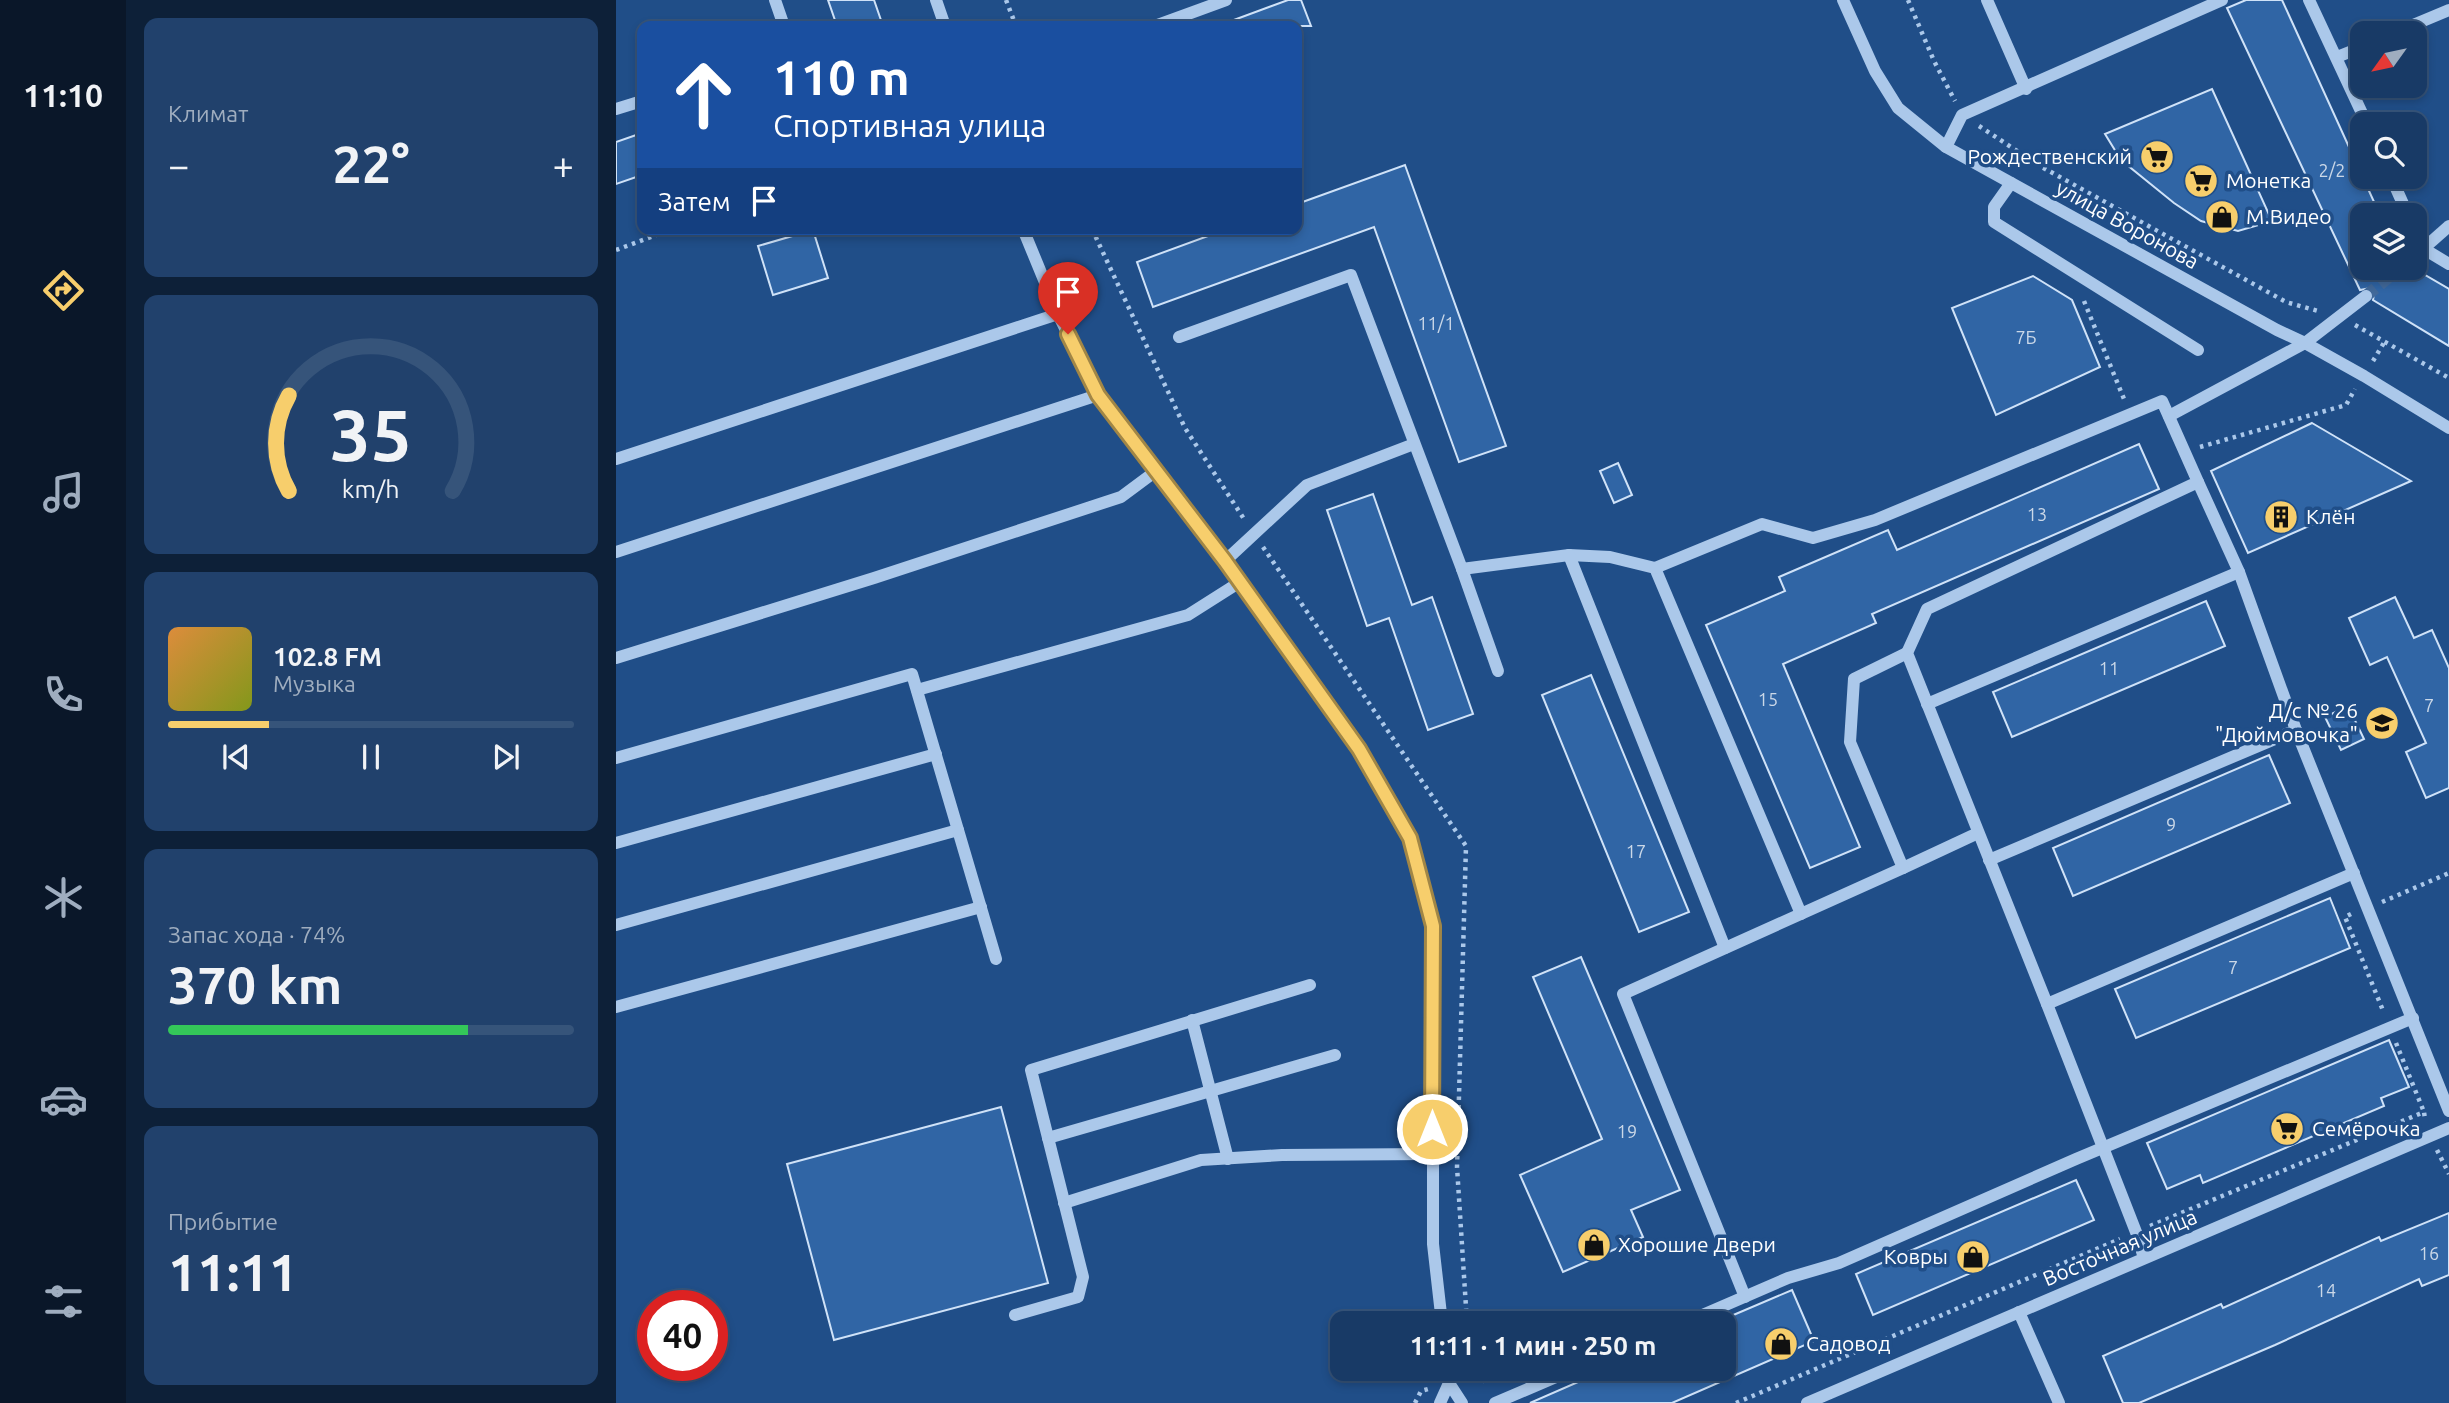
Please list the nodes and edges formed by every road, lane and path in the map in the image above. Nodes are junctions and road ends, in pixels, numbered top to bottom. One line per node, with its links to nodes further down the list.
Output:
1 (775, 0): 11 (street)
2 (936, 0): 12 (street)
3 (1006, 0): 13 (path)
4 (1226, 0): 14 (street)
5 (1843, 0): 23 (street, улица Воронова)
6 (1908, 0): 22 (path)
7 (1987, 0): 18 (street)
8 (2222, 0): 18 (street)
9 (2309, 0): 17 (street)
10 (2449, 10): 15 (street)
11 (781, 21)
12 (943, 21)
13 (1014, 21)
14 (1168, 21)
15 (2423, 21)
16 (2350, 52): 17 (street)
17 (2337, 57): 21 (street)
18 (2026, 89): 22 (street)
19 (637, 102): 20 (street)
20 (616, 109)
21 (2362, 112)
22 (1962, 116): 23 (street); 34 (path)
23 (1946, 147): 24 (street, улица Воронова)
24 (2011, 183): 37 (street, улица Воронова); 38 (street)
25 (2449, 226): 28 (street)
26 (656, 235): 29 (path)
27 (1026, 235): 33 (street)
28 (2427, 246)
29 (616, 250)
30 (2427, 256): 31 (street)
31 (2449, 264)
32 (2365, 296): 34 (street)
33 (1059, 314): 41 (street); 46 (street)
34 (2339, 317): 36 (path); 37 (street)
35 (1179, 337): 44 (street)
36 (2385, 341): 39 (path); 40 (path)
37 (2305, 343): 39 (street, улица Воронова); 42 (street)
38 (2198, 350)
39 (2364, 376): 43 (street, улица Воронова); 45 (path)
40 (2449, 378)
41 (1098, 395): 47 (street); 49 (street)
42 (2169, 416): 45 (street); 52 (street)
43 (2449, 428)
44 (1414, 444): 51 (street); 53 (street)
45 (2185, 451): 48 (street)
46 (616, 459)
47 (1156, 471): 51 (street); 57 (street)
48 (2198, 482): 54 (street); 56 (street)
49 (616, 552)
50 (1569, 555): 52 (street); 53 (street); 73 (street)
51 (1225, 561): 55 (street)
52 (1655, 568): 71 (street)
53 (1462, 569): 58 (street)
54 (2239, 572): 60 (street); 61 (street)
55 (1240, 583): 59 (street); 87 (street)
56 (1906, 653): 60 (street); 68 (street)
57 (616, 658)
58 (1498, 671)
59 (917, 690): 62 (street); 63 (street)
60 (1927, 704): 65 (street)
61 (2296, 730): 67 (street); 69 (street)
62 (936, 754): 64 (street); 66 (street)
63 (616, 758)
64 (958, 830): 70 (street); 72 (street)
65 (1978, 833): 67 (street); 68 (street)
66 (616, 844)
67 (1989, 860): 76 (street)
68 (1903, 868): 71 (street)
69 (2354, 873): 76 (street); 78 (street)
70 (981, 907): 74 (street); 77 (street)
71 (1801, 914): 73 (street)
72 (616, 925)
73 (1725, 948): 93 (street)
74 (996, 958)
75 (1310, 985): 79 (street)
76 (2047, 1004): 86 (street)
77 (616, 1007)
78 (2413, 1018): 82 (street); 86 (street)
79 (1192, 1020): 81 (street); 85 (street)
80 (1335, 1055): 81 (street)
81 (1210, 1091): 85 (street); 88 (street)
82 (2449, 1111)
83 (2449, 1128): 84 (street, Восточная улица)
84 (2430, 1136): 89 (path); 91 (path); 92 (street, Восточная улица)
85 (1048, 1138): 90 (street)
86 (2103, 1148): 91 (street); 93 (street)
87 (1432, 1154): 88 (street); 94 (street)
88 (1228, 1159): 90 (street)
89 (2449, 1174)
90 (1064, 1203): 97 (street)
91 (2136, 1232): 92 (street); 103 (path)
92 (2144, 1258): 96 (street, Восточная улица)
93 (1745, 1297): 95 (street)
94 (1441, 1311)
95 (1712, 1311)
96 (2019, 1312): 104 (street, Восточная улица); 105 (street)
97 (1015, 1315)
98 (1547, 1381): 102 (street)
99 (1449, 1383): 100 (street); 101 (street)
100 (1440, 1403)
101 (1462, 1403)
102 (1495, 1403)
103 (1736, 1403)
104 (1807, 1403)
105 (2059, 1403)

